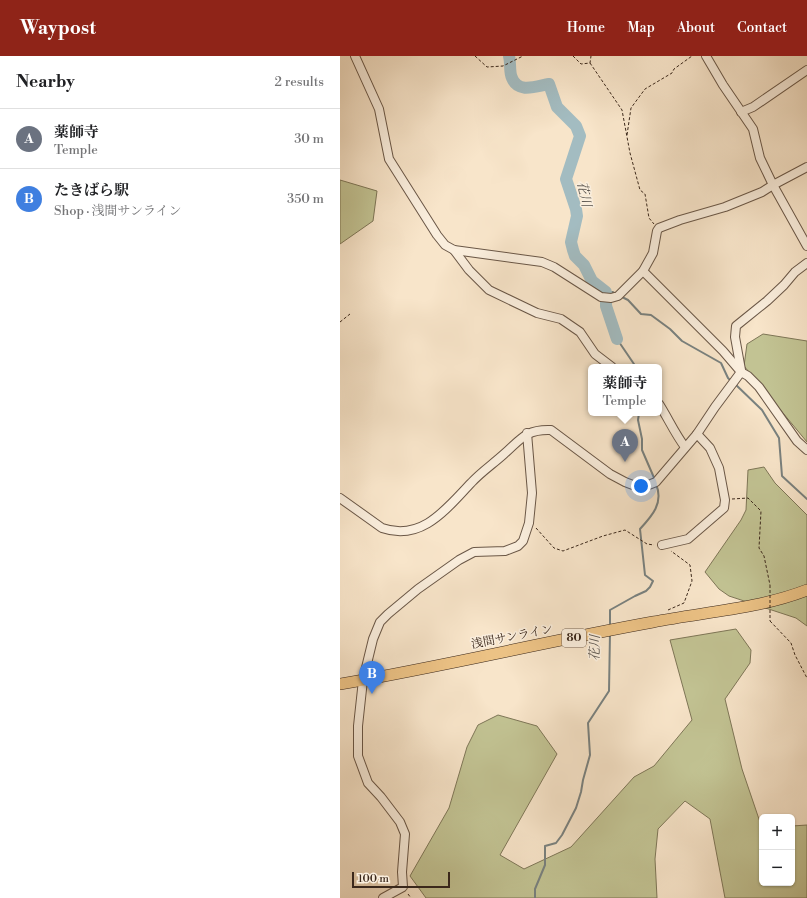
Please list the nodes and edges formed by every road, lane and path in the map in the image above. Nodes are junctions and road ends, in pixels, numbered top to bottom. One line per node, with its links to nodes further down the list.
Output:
1 (356, 56): 16 (street)
2 (475, 56): 3 (path)
3 (522, 56)
4 (573, 56): 8 (path)
5 (591, 56): 8 (path)
6 (692, 56): 11 (path)
7 (706, 56): 10 (street)
8 (590, 63): 11 (path)
9 (807, 70): 10 (street)
10 (741, 112): 13 (street)
11 (626, 137): 14 (path)
12 (807, 167): 13 (street)
13 (772, 185): 14 (street); 15 (street)
14 (659, 228): 18 (street)
15 (807, 246)
16 (454, 250): 18 (street); 21 (street)
17 (807, 263): 22 (street)
18 (643, 271): 22 (street)
19 (350, 314): 20 (path)
20 (340, 322)
21 (608, 364)
22 (741, 372): 25 (street); 27 (street)
23 (662, 409): 26 (street)
24 (527, 433): 26 (street); 28 (street); 30 (street)
25 (697, 434): 26 (street); 29 (street)
26 (685, 447)
27 (807, 450)
28 (340, 498)
29 (725, 500): 31 (street); 34 (path, bridge)
30 (529, 523): 31 (path); 35 (street)
31 (662, 545): 33 (path)
32 (807, 590): 35 (main road, 浅間サンライン / 80)
33 (663, 612)
34 (807, 676)
35 (363, 680): 36 (main road, 浅間サンライン / 80); 37 (street)
36 (340, 684)
37 (383, 898)

